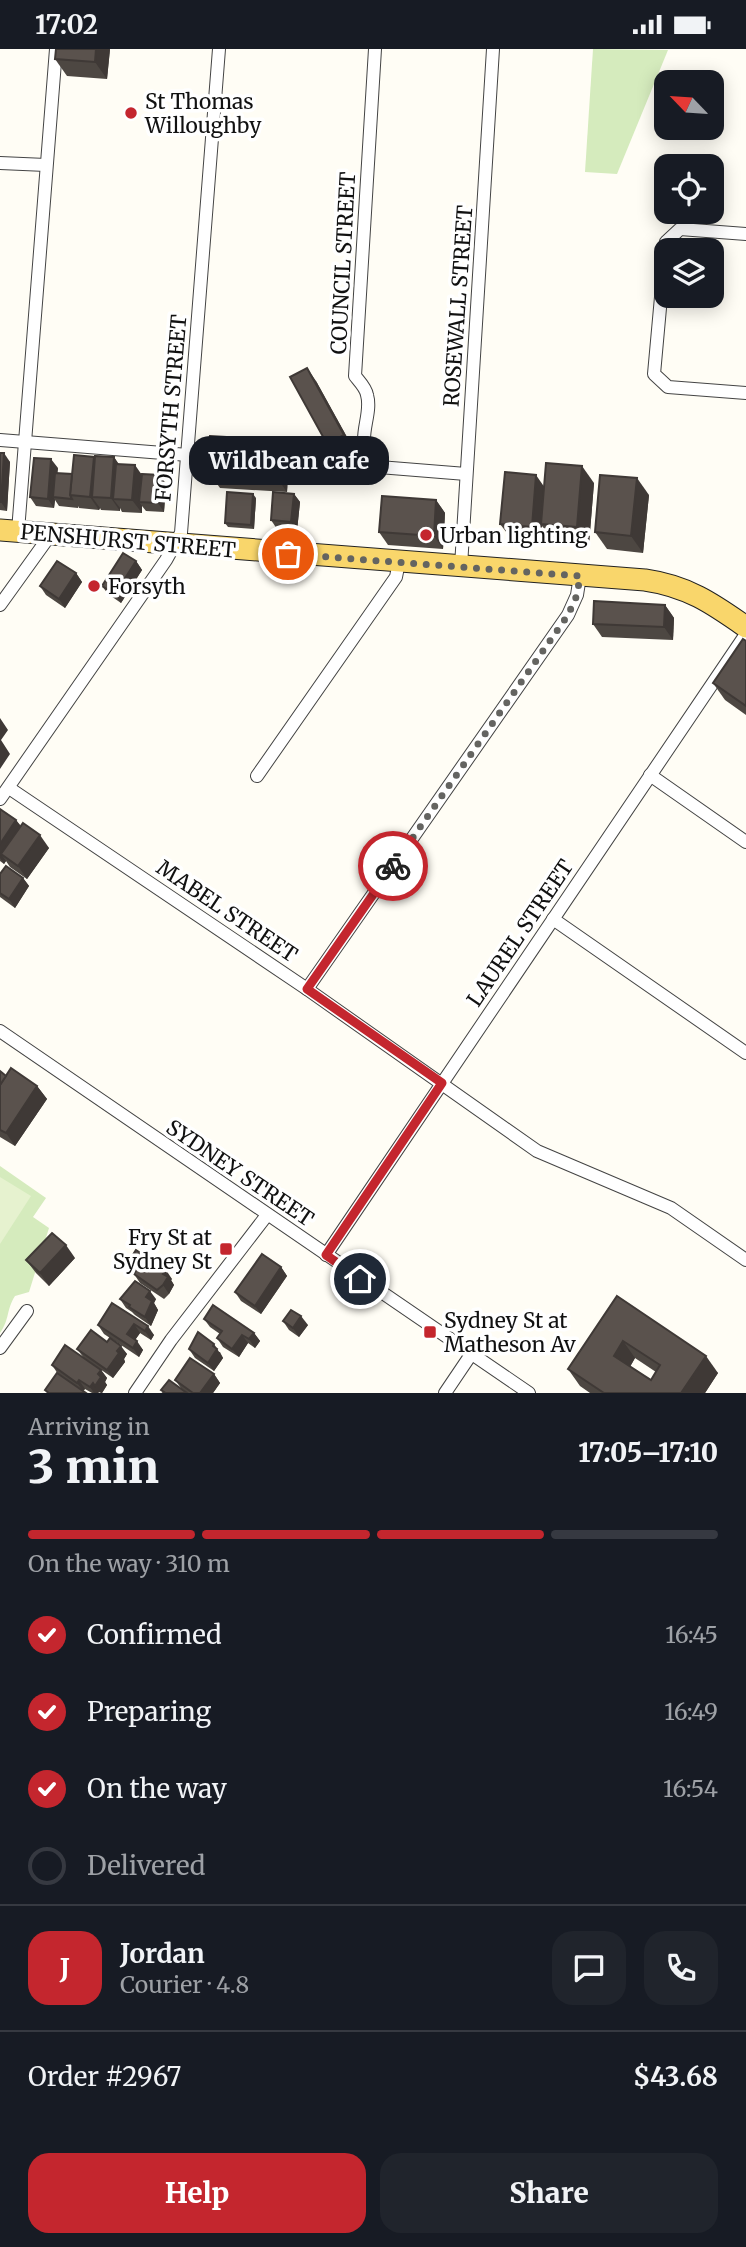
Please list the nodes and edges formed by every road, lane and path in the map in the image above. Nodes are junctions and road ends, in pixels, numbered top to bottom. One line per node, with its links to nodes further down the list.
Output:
1 (56, 49): 6 (street)
2 (219, 49): 11 (street, FORSYTH STREET)
3 (375, 49): 12 (street, COUNCIL STREET)
4 (493, 49): 12 (street, ROSEWALL STREET)
5 (0, 163): 6 (street)
6 (46, 165): 10 (street)
7 (746, 234): 8 (street)
8 (746, 393)
9 (0, 440): 10 (street)
10 (24, 442): 11 (street); 13 (street)
11 (188, 455): 15 (street, FORSYTH STREET)
12 (466, 474): 17 (street, ROSEWALL STREET)
13 (9, 531): 14 (main road, PENSHURST STREET)
14 (51, 534): 15 (main road, PENSHURST STREET); 19 (street)
15 (174, 544): 16 (main road, PENSHURST STREET); 24 (street, FORSYTH STREET)
16 (399, 562): 17 (main road, PENSHURST STREET); 23 (street)
17 (461, 566): 18 (main road, PENSHURST STREET)
18 (580, 576): 20 (main road, PENSHURST STREET); 28 (street)
19 (0, 605)
20 (746, 627)
21 (746, 633): 22 (street, LAUREL STREET)
22 (650, 775): 26 (street); 27 (street, LAUREL STREET)
23 (257, 776)
24 (9, 788): 25 (street, FORSYTH STREET); 28 (street, MABEL STREET)
25 (0, 799)
26 (746, 842)
27 (553, 919): 30 (street); 31 (street, LAUREL STREET)
28 (307, 989): 31 (street, MABEL STREET)
29 (0, 1031): 32 (street, SYDNEY STREET)
30 (746, 1053)
31 (442, 1083): 33 (street, LAUREL STREET); 34 (street, MABEL STREET)
32 (267, 1215): 33 (street, SYDNEY STREET); 38 (street)
33 (326, 1255): 37 (street, SYDNEY STREET)
34 (746, 1260)
35 (27, 1311): 36 (street)
36 (0, 1348)
37 (472, 1353): 39 (street); 40 (street, SYDNEY STREET)
38 (135, 1393)
39 (445, 1393)
40 (529, 1393)

